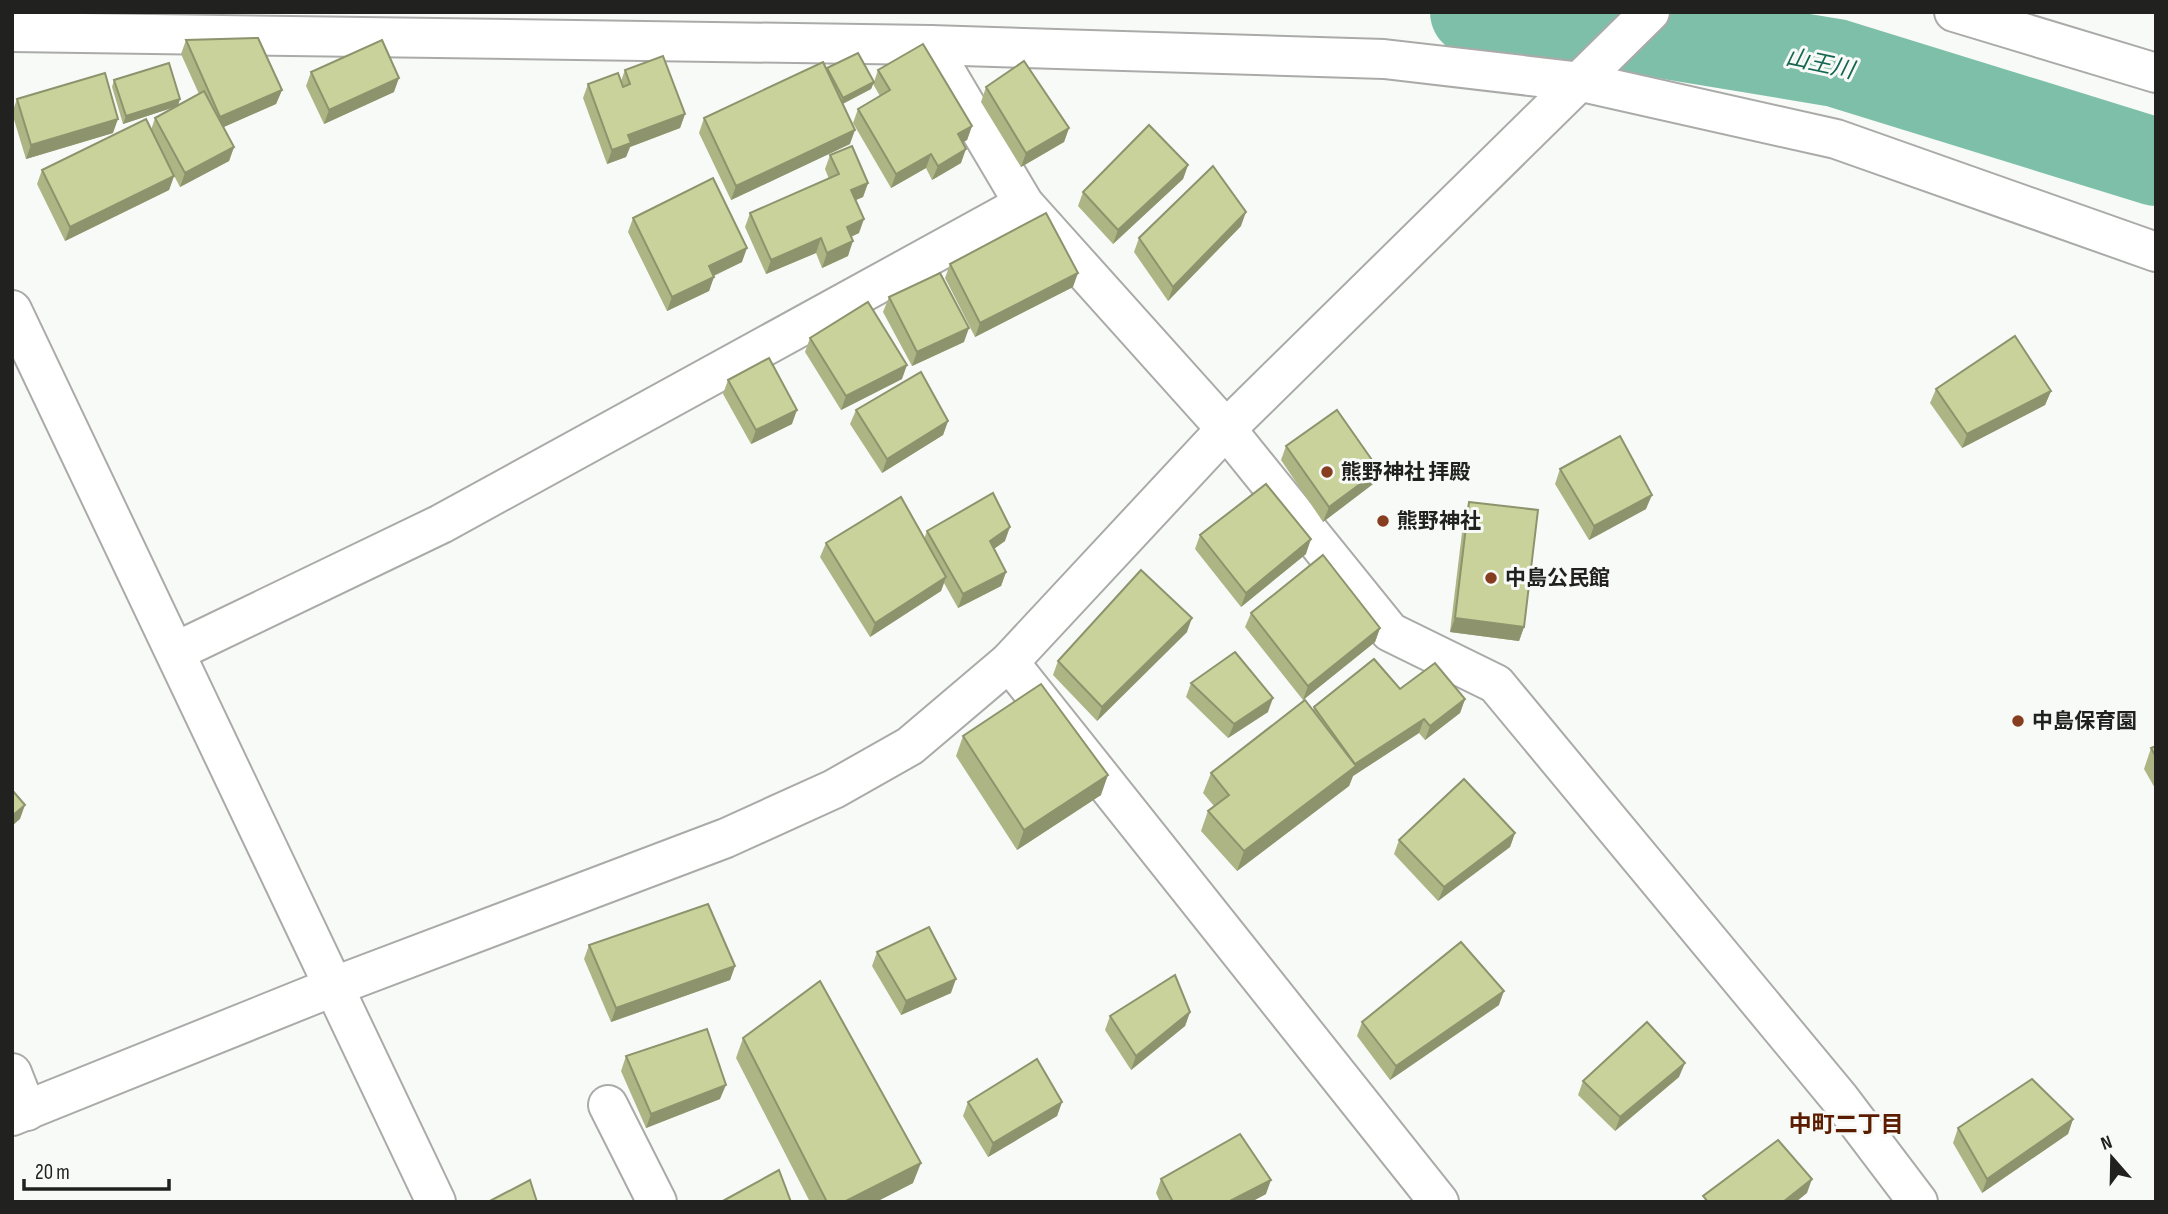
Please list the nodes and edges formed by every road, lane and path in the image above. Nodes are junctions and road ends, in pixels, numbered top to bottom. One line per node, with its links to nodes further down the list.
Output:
1 (1650, 12): 6 (street)
2 (1954, 12): 5 (street)
3 (12, 32): 4 (street)
4 (930, 45): 6 (street); 7 (street)
5 (2156, 73)
6 (1582, 82): 8 (street); 10 (street)
7 (1024, 204): 10 (street); 11 (street)
8 (2156, 252)
9 (12, 310): 11 (street)
10 (1226, 429): 12 (street); 20 (street)
11 (177, 651): 13 (street)
12 (1009, 662): 13 (street); 19 (street)
13 (335, 986): 16 (street); 17 (street)
14 (12, 1073): 16 (street)
15 (607, 1105): 18 (street)
16 (20, 1114)
17 (436, 1202)
18 (657, 1202)
19 (1439, 1202)
20 (1918, 1202)

